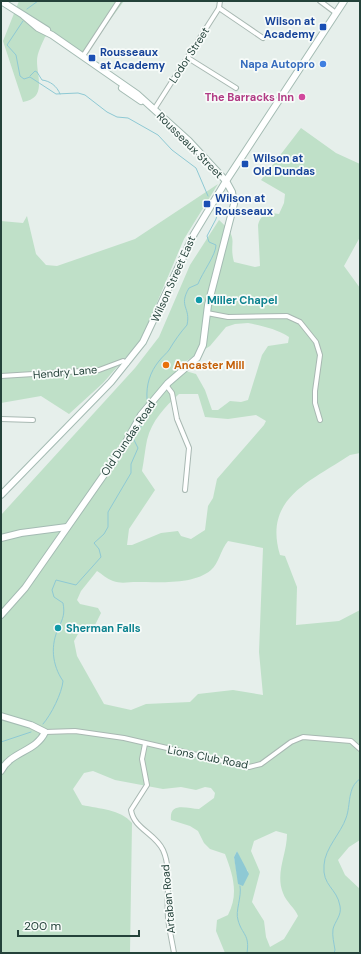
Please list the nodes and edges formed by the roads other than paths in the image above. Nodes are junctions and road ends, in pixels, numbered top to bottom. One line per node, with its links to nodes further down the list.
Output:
1 (2, 1): 9 (main road, Rousseaux Street)
2 (119, 1): 9 (street)
3 (220, 1): 6 (street, Lodor Street)
4 (320, 1): 7 (street)
5 (344, 1): 7 (main road, Wilson Street East)
6 (219, 8): 8 (street); 10 (street, Lodor Street)
7 (336, 13): 13 (main road, Wilson Street East)
8 (263, 38)
9 (83, 56): 12 (main road, Rousseaux Street)
10 (188, 58): 11 (street); 12 (street, Lodor Street)
11 (236, 88)
12 (154, 108): 13 (main road, Rousseaux Street)
13 (226, 181): 14 (main road, Old Dundas Road); 15 (main road, Wilson Street East)
14 (207, 313): 17 (main road, Old Dundas Road); 20 (street)
15 (127, 363): 16 (street, Hendry Lane); 22 (main road, Wilson Street East)
16 (1, 376)
17 (166, 385): 21 (street); 23 (main road, Old Dundas Road)
18 (1, 419): 19 (street)
19 (34, 420)
20 (320, 420)
21 (185, 490)
22 (1, 495)
23 (67, 526): 24 (main road); 25 (main road, Old Dundas Road)
24 (1, 538)
25 (1, 615)
26 (1, 716): 27 (main road)
27 (42, 730): 28 (street, Lions Club Road); 30 (main road)
28 (145, 744): 29 (street, Lions Club Road); 31 (street, Artaban Road)
29 (360, 749)
30 (1, 771)
31 (174, 953)

